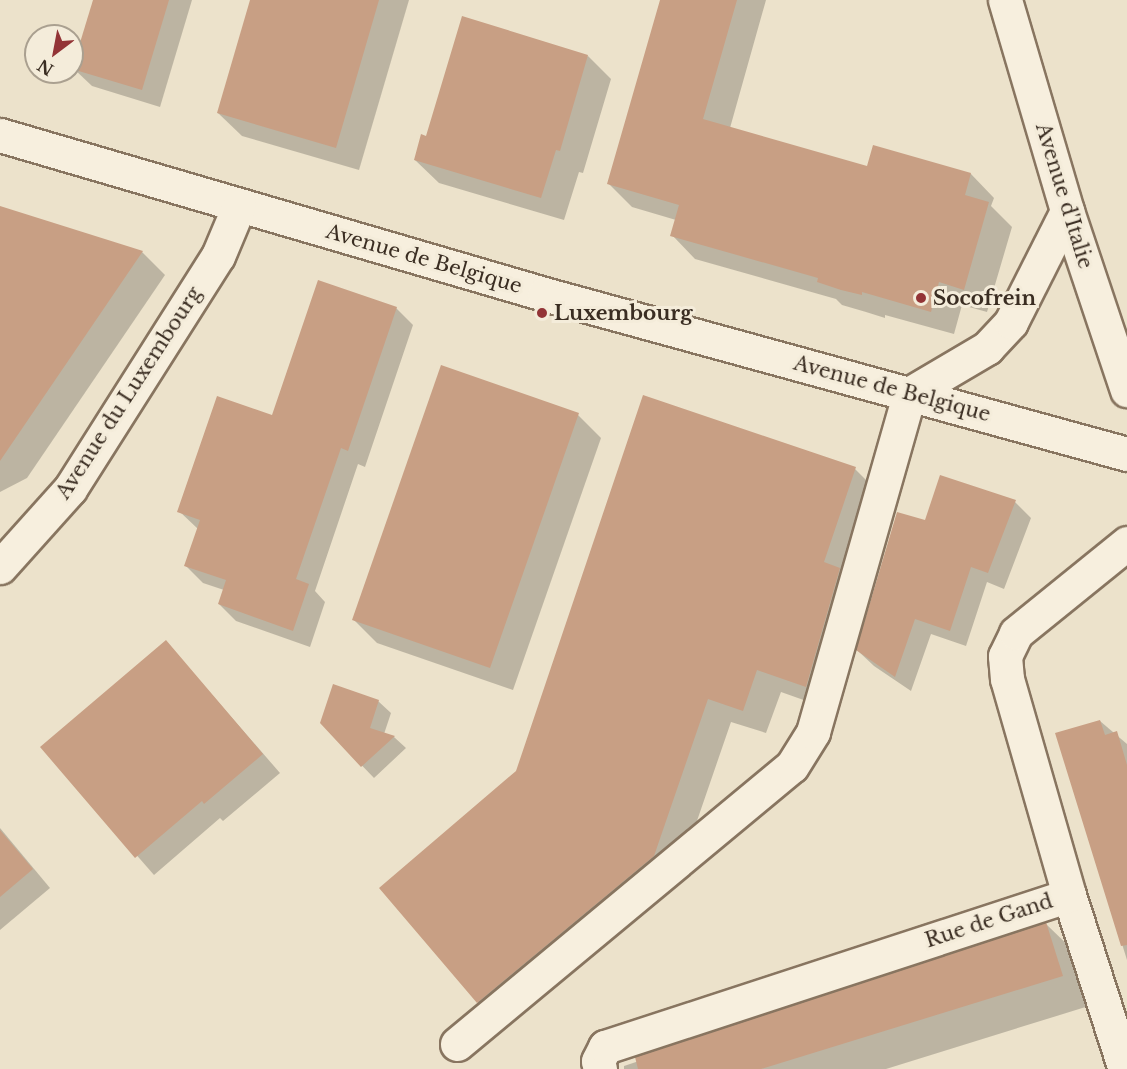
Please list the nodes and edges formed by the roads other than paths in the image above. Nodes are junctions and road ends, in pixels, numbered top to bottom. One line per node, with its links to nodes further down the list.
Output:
1 (1005, 0): 4 (street, Avenue d'Italie)
2 (0, 135): 3 (street, Avenue de Belgique)
3 (239, 206): 6 (street, Avenue de Belgique); 9 (street, Avenue du Luxembourg)
4 (1067, 211): 5 (street, Avenue d'Italie); 6 (street)
5 (1127, 390)
6 (909, 394): 7 (street, Avenue de Belgique); 11 (street)
7 (1127, 454)
8 (1127, 543): 10 (street, Rue de Gand)
9 (0, 567)
10 (1069, 894): 12 (street, Rue de Gand); 13 (street)
11 (457, 1044)
12 (600, 1069)
13 (1125, 1069)

